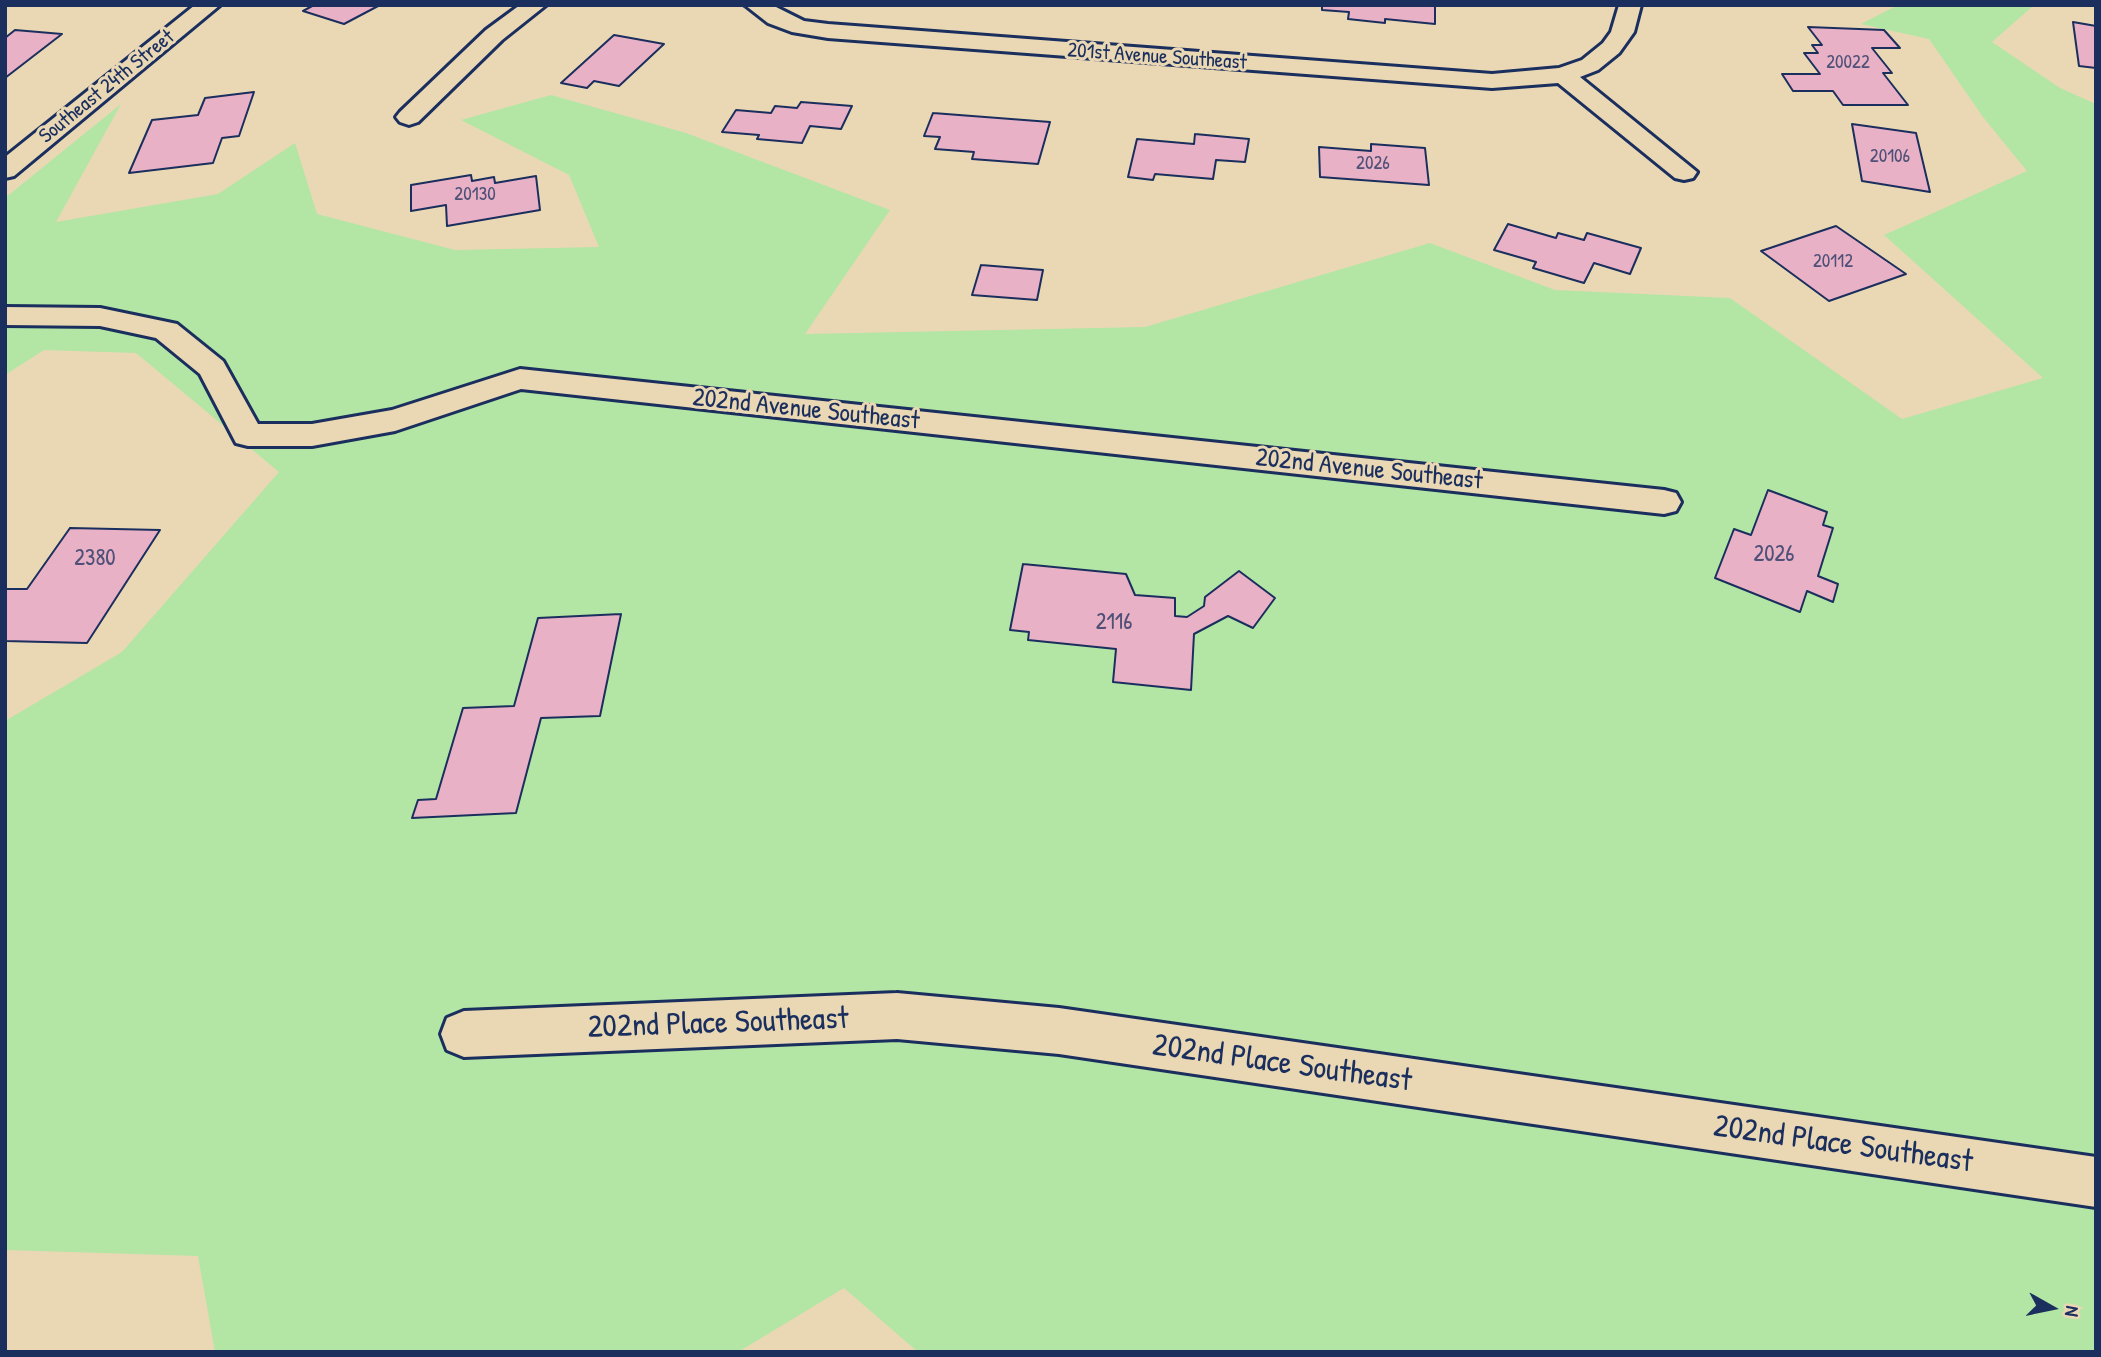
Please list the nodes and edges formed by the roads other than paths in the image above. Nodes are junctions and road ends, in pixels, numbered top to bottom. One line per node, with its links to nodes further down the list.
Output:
1 (209, 5): 7 (street, Southeast 24th Street)
2 (535, 5): 6 (street)
3 (756, 5): 5 (street, 201st Avenue Southeast)
4 (1630, 5): 5 (street, 201st Avenue Southeast)
5 (1563, 75): 8 (street)
6 (409, 117)
7 (5, 170)
8 (1684, 172)
9 (5, 316): 10 (street, 202nd Avenue Southeast)
10 (1664, 502)
11 (464, 1034): 12 (street, 202nd Place Southeast)
12 (2096, 1182)

